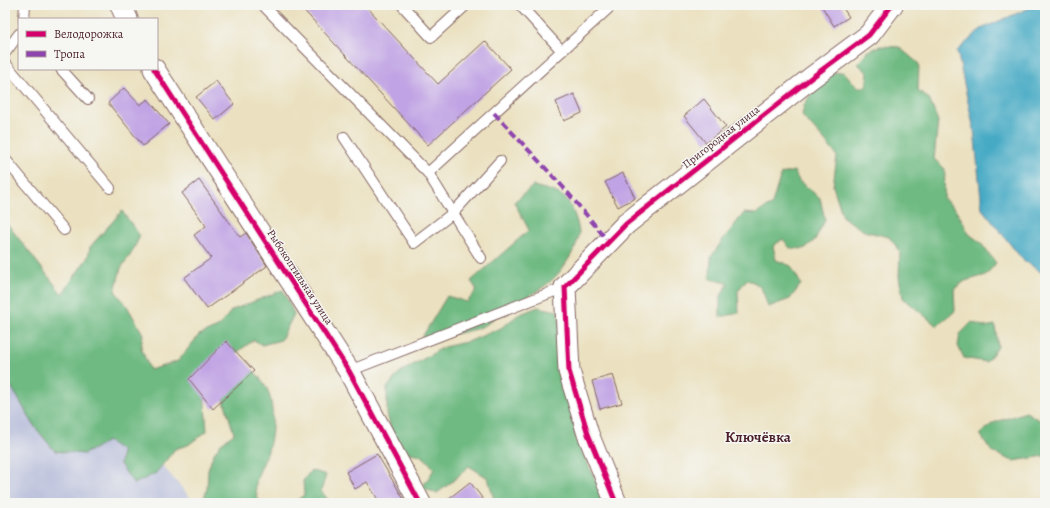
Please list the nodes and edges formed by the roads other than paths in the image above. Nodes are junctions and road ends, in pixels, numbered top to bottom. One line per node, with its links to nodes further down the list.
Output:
1 (25, 5): 9 (lane)
2 (121, 5): 10 (street)
3 (402, 5): 4 (lane)
4 (466, 5)
5 (520, 5): 12 (lane)
6 (612, 5): 12 (lane)
7 (892, 5): 26 (street, Пригородная улица)
8 (269, 7): 21 (lane)
9 (24, 18)
10 (127, 18)
11 (18, 35): 13 (lane)
12 (562, 51): 21 (lane)
13 (5, 54)
14 (5, 63): 22 (lane)
15 (62, 70): 17 (lane)
16 (155, 70): 27 (street, Рыбокоптильная улица)
17 (88, 99)
18 (344, 137): 23 (lane)
19 (5, 159): 24 (lane)
20 (500, 160): 23 (lane)
21 (428, 174): 23 (lane)
22 (110, 188)
23 (453, 213): 25 (lane)
24 (64, 230)
25 (481, 258)
26 (565, 287): 27 (lane); 29 (street)
27 (349, 371): 28 (street, Рыбокоптильная улица)
28 (420, 503)
29 (616, 503)

